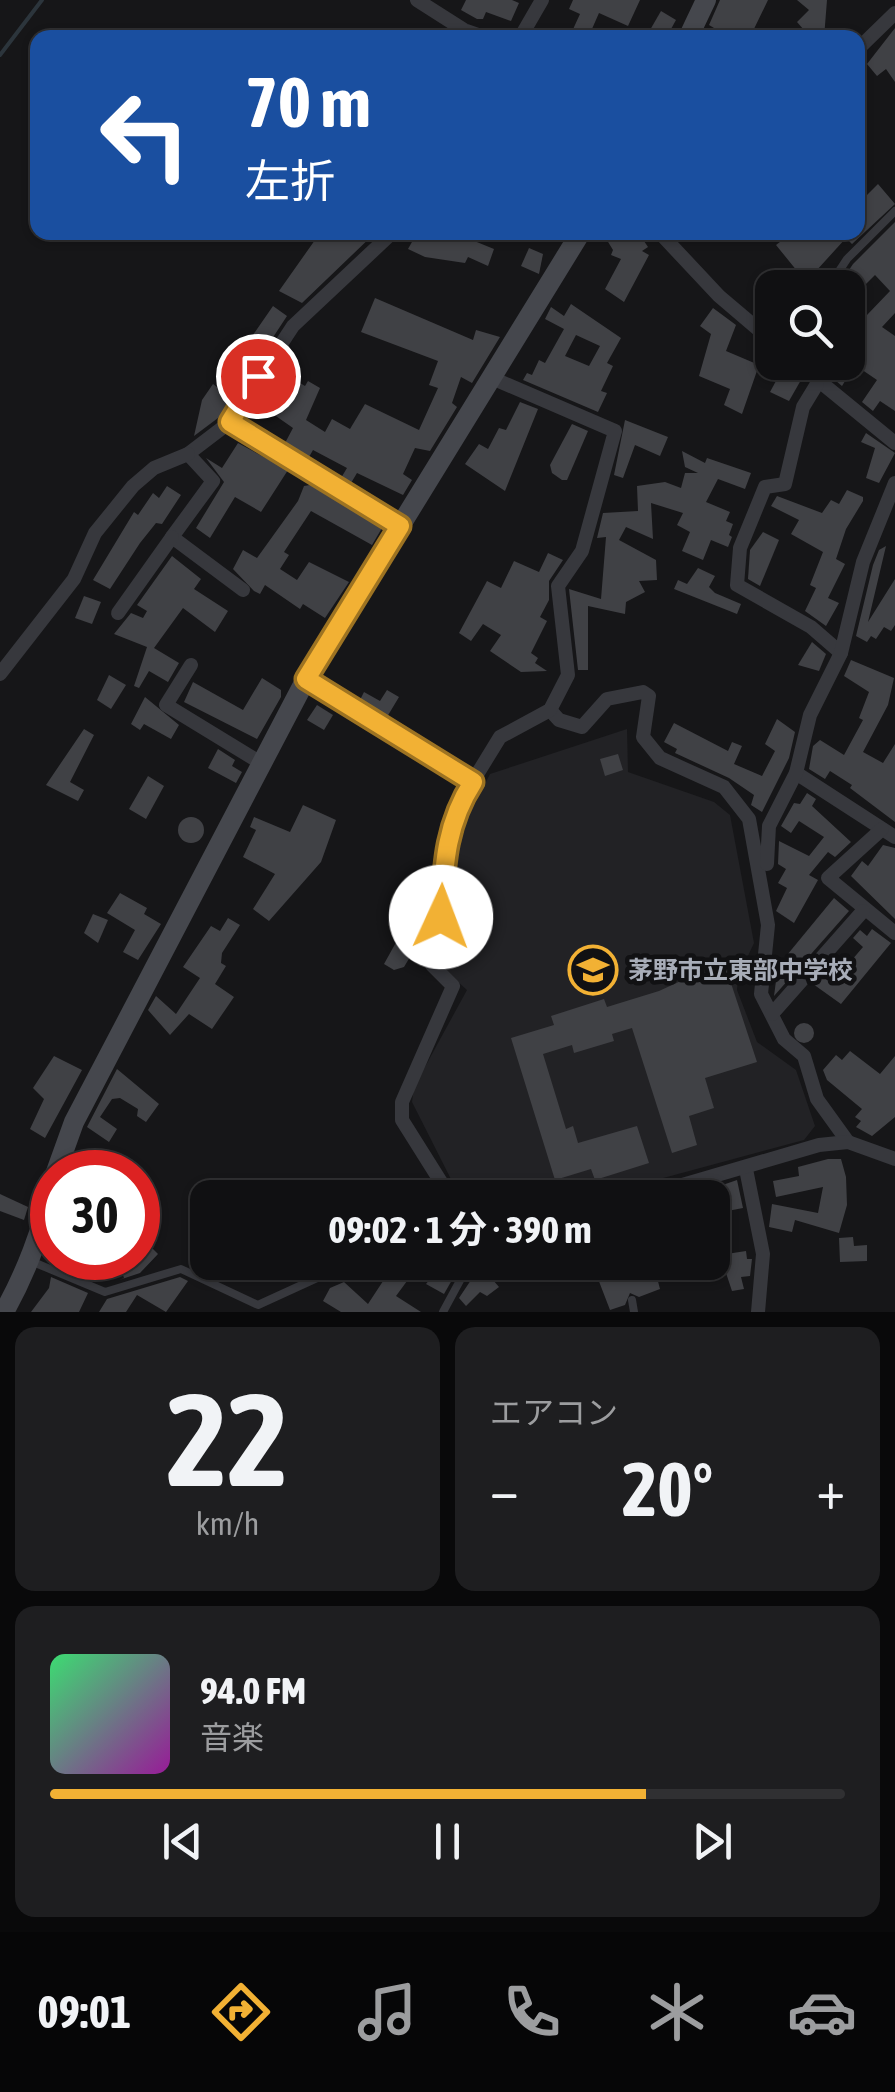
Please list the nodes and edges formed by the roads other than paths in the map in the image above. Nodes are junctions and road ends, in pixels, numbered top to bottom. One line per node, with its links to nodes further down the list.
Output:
1 (417, 0): 5 (street)
2 (542, 0): 6 (street)
3 (706, 0): 7 (street)
4 (895, 13): 8 (street)
5 (470, 30)
6 (525, 30)
7 (692, 30)
8 (865, 42)
9 (895, 211): 13 (lane)
10 (384, 240): 18 (street)
11 (576, 240): 15 (street)
12 (667, 240): 14 (street)
13 (840, 270)
14 (755, 327)
15 (492, 378): 22 (street); 30 (street)
16 (814, 380): 17 (street)
17 (818, 384): 19 (street); 26 (street)
18 (230, 422): 20 (street); 22 (street)
19 (895, 444)
20 (188, 454): 23 (street); 28 (street)
21 (895, 483): 26 (street)
22 (400, 526): 29 (street)
23 (172, 537): 24 (street); 25 (street)
24 (243, 590)
25 (118, 613)
26 (841, 654): 32 (street)
27 (191, 665): 31 (street)
28 (0, 674)
29 (306, 679): 31 (street); 33 (street)
30 (550, 710): 33 (street); 35 (street)
31 (261, 762): 40 (street)
32 (796, 773): 34 (street); 35 (street)
33 (473, 782): 43 (street)
34 (888, 833): 36 (street)
35 (762, 892): 38 (street)
36 (863, 911): 37 (street); 38 (street)
37 (895, 933)
38 (772, 1014): 39 (street)
39 (848, 1142): 41 (street); 42 (street)
40 (64, 1150)
41 (895, 1159)
42 (746, 1169): 44 (street); 55 (street)
43 (440, 1180)
44 (705, 1180)
45 (30, 1253): 46 (street)
46 (26, 1259): 50 (lane); 51 (street)
47 (313, 1280): 50 (lane)
48 (460, 1280): 53 (lane)
49 (632, 1300): 54 (lane)
50 (258, 1305): 52 (lane)
51 (4, 1312)
52 (269, 1312)
53 (443, 1312)
54 (634, 1312)
55 (758, 1312)

